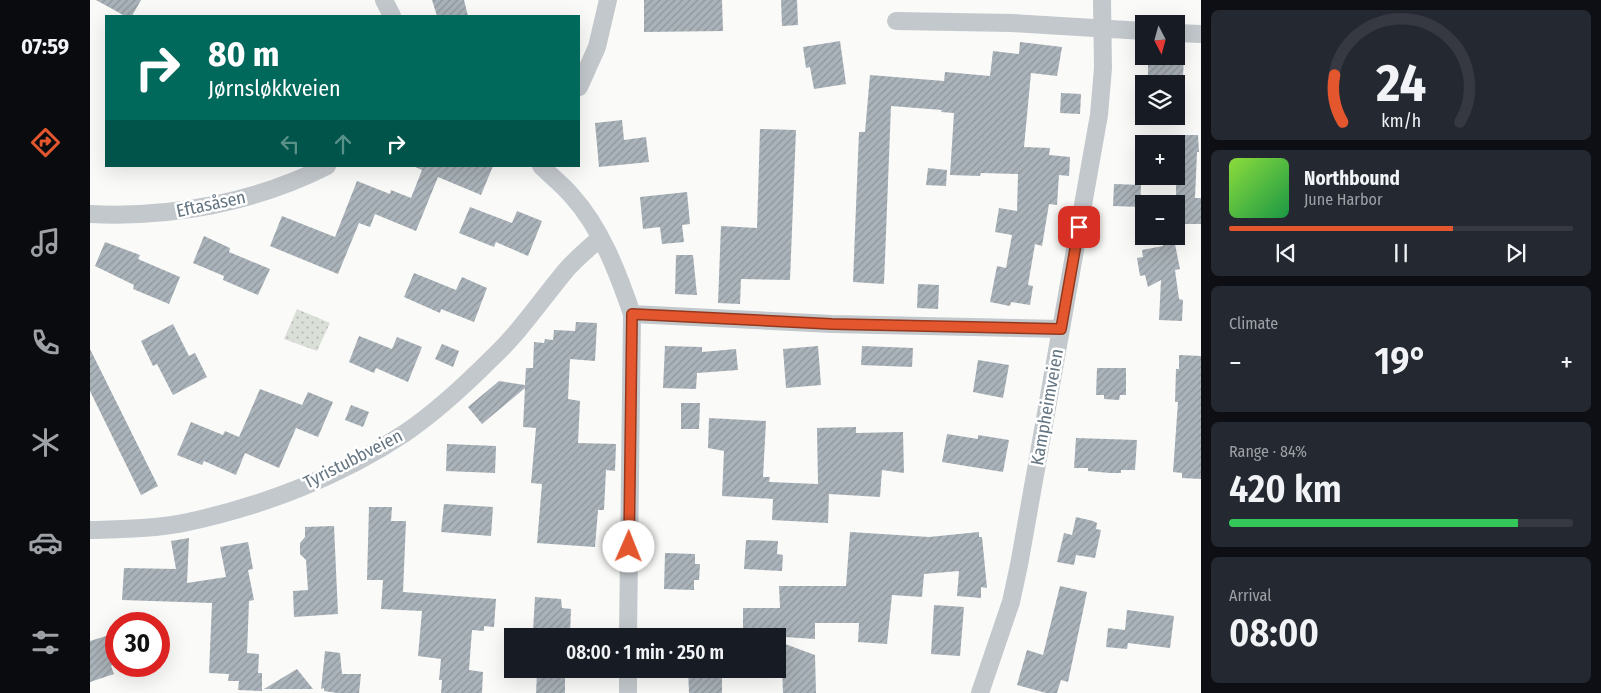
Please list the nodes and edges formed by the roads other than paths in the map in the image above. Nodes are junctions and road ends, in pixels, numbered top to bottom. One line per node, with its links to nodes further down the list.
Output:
1 (384, 0): 4 (street)
2 (608, 0): 10 (street)
3 (1102, 0): 6 (street, Kampheimveien)
4 (392, 15)
5 (896, 21): 6 (street)
6 (1103, 28): 7 (street); 16 (street, Kampheimveien)
7 (1135, 30)
8 (1185, 33): 9 (street)
9 (1201, 34)
10 (580, 85)
11 (325, 167): 13 (street, Eftasåsen)
12 (542, 167): 14 (street)
13 (90, 214)
14 (600, 238): 15 (street); 17 (street, Tyristubbveien)
15 (632, 314): 16 (street); 18 (street)
16 (1061, 329): 21 (street, Kampheimveien)
17 (90, 530)
18 (628, 628)
19 (628, 678): 20 (street)
20 (628, 693)
21 (980, 693)

